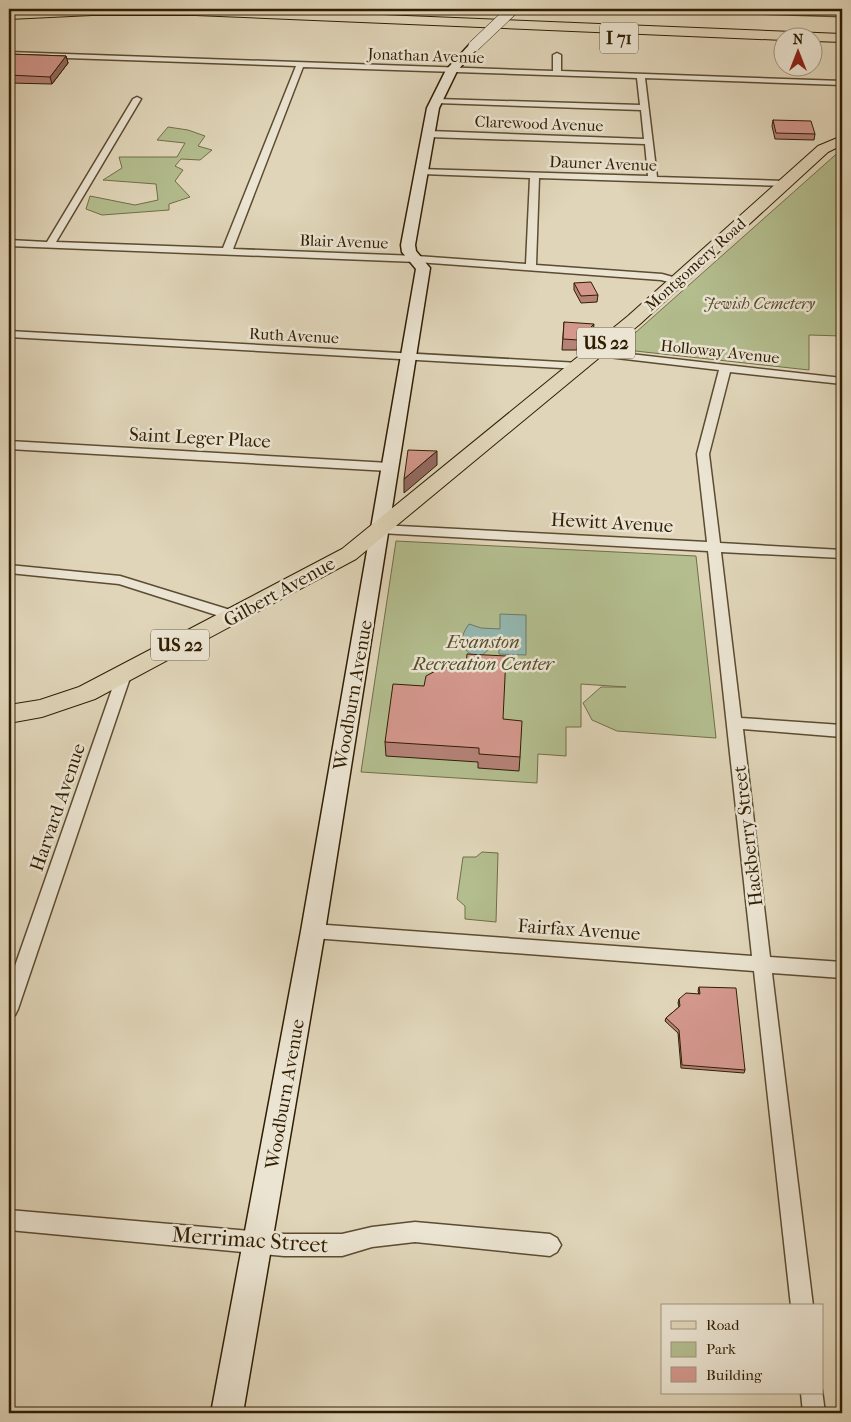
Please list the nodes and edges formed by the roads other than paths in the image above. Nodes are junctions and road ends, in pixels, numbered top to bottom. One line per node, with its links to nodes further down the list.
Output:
1 (426, 9): 8 (highway)
2 (513, 9): 17 (street, Woodburn Avenue, bridge)
3 (684, 9): 4 (street)
4 (690, 9): 5 (street)
5 (817, 11): 6 (street)
6 (842, 14)
7 (9, 15): 10 (highway, I 71)
8 (842, 22)
9 (9, 25): 11 (highway, I 71)
10 (842, 38)
11 (774, 45)
12 (824, 46): 13 (highway)
13 (842, 47)
14 (9, 54): 16 (street, Jonathan Avenue)
15 (557, 55): 18 (street)
16 (300, 65): 17 (street, Jonathan Avenue); 35 (street)
17 (452, 70): 18 (street, Jonathan Avenue); 22 (street, Woodburn Avenue)
18 (556, 73): 19 (street, Jonathan Avenue)
19 (641, 77): 20 (street, Jonathan Avenue); 23 (street)
20 (842, 83)
21 (137, 99): 34 (street)
22 (437, 101): 23 (street); 25 (street, Woodburn Avenue)
23 (645, 108): 27 (street)
24 (842, 126): 28 (main road, Montgomery Road / US 22)
25 (429, 134): 27 (street, Clarewood Avenue); 29 (street, Woodburn Avenue)
26 (842, 140): 28 (main road, Montgomery Road / US 22)
27 (649, 142): 31 (street)
28 (824, 149): 32 (main road, Montgomery Road / US 22)
29 (422, 171): 30 (street, Dauner Avenue); 36 (street, Woodburn Avenue)
30 (535, 176): 31 (street, Dauner Avenue); 37 (street)
31 (652, 180): 32 (street, Dauner Avenue)
32 (784, 184): 38 (main road, Montgomery Road / US 22)
33 (9, 243): 34 (street, Blair Avenue)
34 (50, 244): 35 (street, Blair Avenue)
35 (227, 252): 36 (street, Blair Avenue)
36 (417, 259): 37 (street, Blair Avenue); 41 (street, Woodburn Avenue)
37 (530, 267): 38 (street, Blair Avenue)
38 (676, 281): 40 (main road, Montgomery Road / US 22)
39 (9, 334): 41 (street, Ruth Avenue)
40 (595, 352): 42 (main road, Montgomery Road / US 22); 43 (street, Holloway Avenue)
41 (410, 357): 42 (street, Ruth Avenue); 46 (street, Woodburn Avenue)
42 (578, 366): 47 (main road, Montgomery Road / US 22)
43 (725, 368): 44 (street, Holloway Avenue); 48 (street, Hackberry Street)
44 (842, 381)
45 (9, 445): 46 (street, Saint Leger Place)
46 (389, 467): 47 (street, Woodburn Avenue)
47 (380, 528): 48 (street, Hewitt Avenue); 51 (main road, Gilbert Avenue / US 22); 56 (street, Woodburn Avenue)
48 (714, 546): 49 (street, Hewitt Avenue); 54 (street, Hackberry Street)
49 (842, 554)
50 (9, 569): 51 (street)
51 (235, 616): 52 (main road, Gilbert Avenue / US 22)
52 (124, 675): 53 (main road, Gilbert Avenue / US 22); 59 (street, Harvard Avenue)
53 (9, 714)
54 (733, 722): 55 (street); 57 (street, Hackberry Street)
55 (842, 731)
56 (313, 932): 57 (street, Fairfax Avenue); 61 (street, Woodburn Avenue)
57 (762, 964): 58 (street, Fairfax Avenue); 63 (street, Hackberry Street)
58 (842, 970)
59 (9, 1009)
60 (9, 1220): 61 (street, Merrimac Street)
61 (258, 1242): 62 (street, Merrimac Street); 65 (street, Woodburn Avenue)
62 (550, 1244)
63 (802, 1304)
64 (812, 1394): 66 (street)
65 (227, 1413)
66 (814, 1413)

